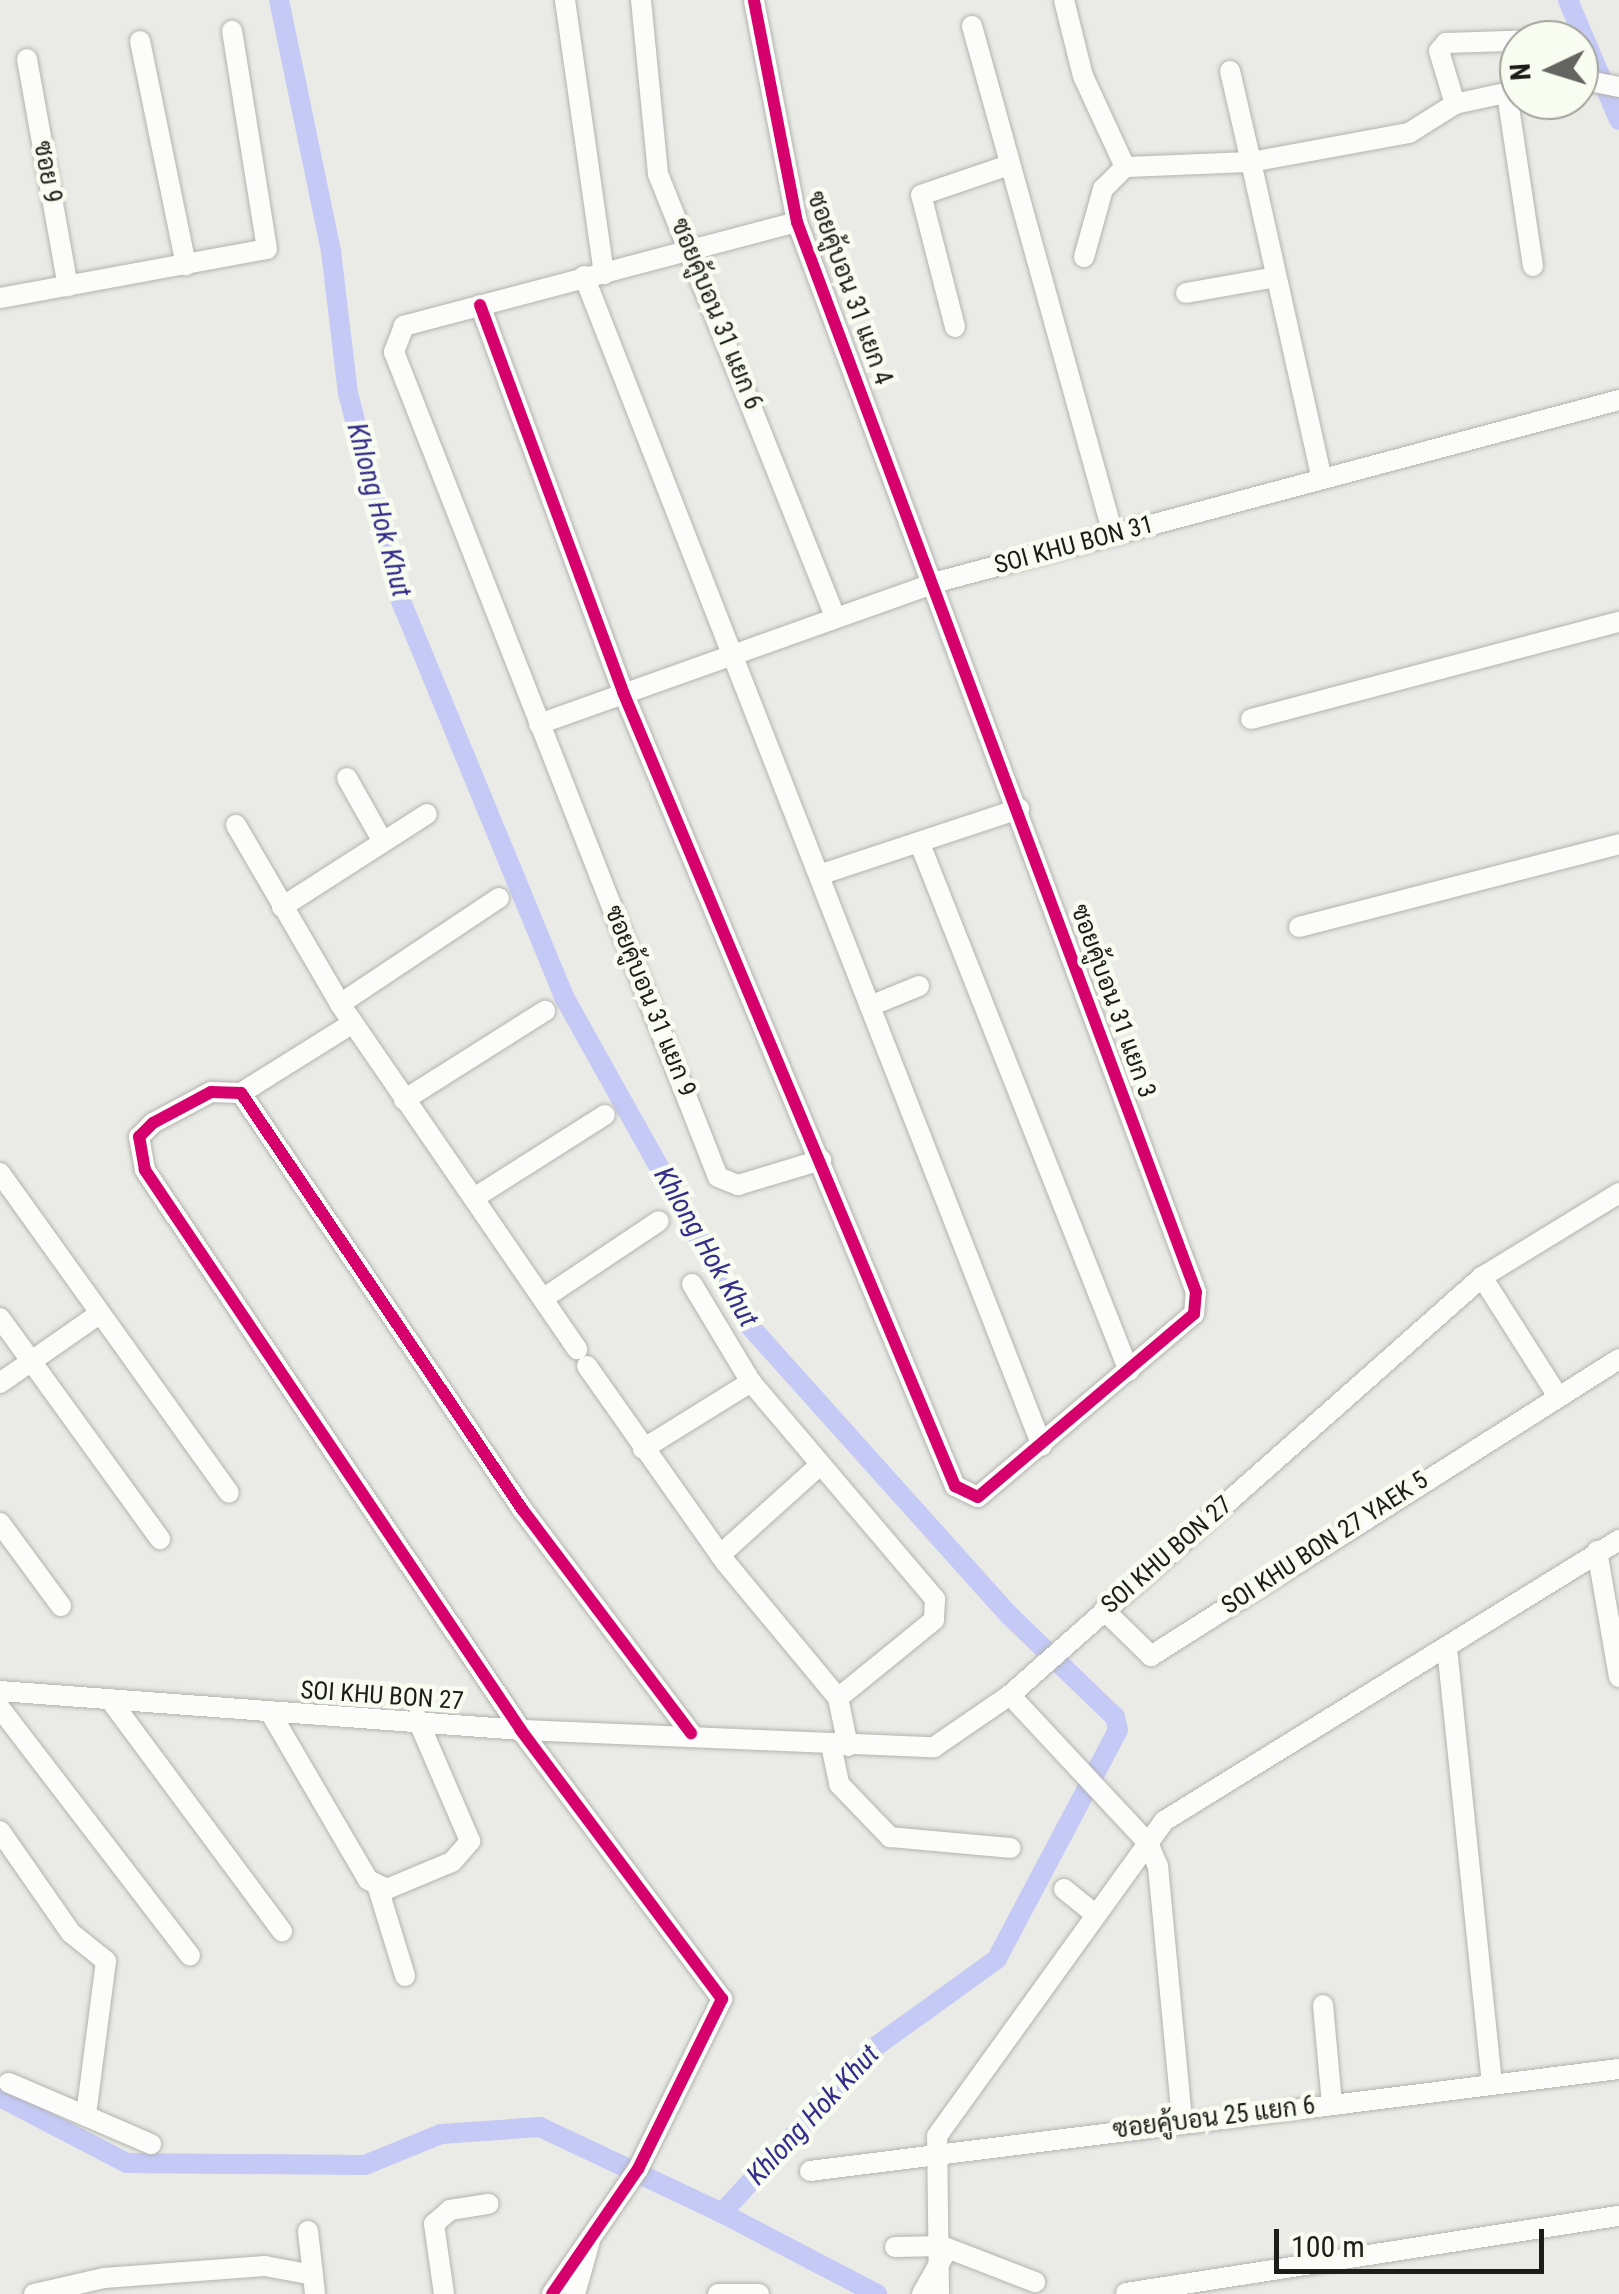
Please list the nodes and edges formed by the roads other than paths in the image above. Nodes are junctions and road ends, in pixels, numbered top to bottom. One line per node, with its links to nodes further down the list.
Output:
1 (565, 0): 22 (street)
2 (641, 0): 18 (street, ซอยคู้บอน 31 แยก 6)
3 (754, 0): 17 (street, ซอยคู้บอน 31 แยก 4)
4 (1064, 0): 16 (street)
5 (972, 26): 15 (street)
6 (232, 30): 20 (street)
7 (140, 41): 20 (street)
8 (1499, 42): 12 (street)
9 (26, 59): 24 (street, ซอย 9)
10 (1230, 71): 14 (street)
11 (1499, 95): 12 (street)
12 (1455, 104): 14 (street)
13 (1516, 120): 21 (street)
14 (1251, 162): 16 (street); 23 (street)
15 (1006, 166): 28 (street); 31 (street)
16 (1125, 168): 19 (street)
17 (797, 222): 18 (street); 32 (street, ซอยคู้บอน 31 แยก 4)
18 (692, 250): 22 (street); 33 (street, ซอยคู้บอน 31 แยก 6)
19 (1084, 256)
20 (186, 265): 24 (street)
21 (1533, 266)
22 (594, 275): 27 (street); 35 (street)
23 (1276, 277): 25 (street); 30 (street)
24 (68, 286): 26 (street)
25 (1186, 293)
26 (0, 298)
27 (480, 305): 36 (street); 38 (street, ซอยคู้บอน 31 แยก 9)
28 (955, 326)
29 (1619, 400): 30 (street, SOI KHU BON 31)
30 (1321, 475): 31 (street, SOI KHU BON 31)
31 (1113, 534): 32 (street, SOI KHU BON 31)
32 (937, 582): 33 (street, SOI KHU BON 31); 40 (street, ซอยคู้บอน 31 แยก 3)
33 (836, 618): 35 (street, SOI KHU BON 31)
34 (1619, 622): 37 (street)
35 (733, 650): 36 (street, SOI KHU BON 31); 46 (street)
36 (622, 692): 38 (street, SOI KHU BON 31); 58 (street)
37 (1251, 718)
38 (539, 724): 58 (street, ซอยคู้บอน 31 แยก 9)
39 (347, 778): 43 (street)
40 (1019, 809): 44 (street); 70 (street, ซอยคู้บอน 31 แยก 3)
41 (428, 814): 43 (street)
42 (236, 825): 48 (street)
43 (382, 842): 48 (street)
44 (920, 844): 46 (street); 70 (street)
45 (1619, 844): 49 (street)
46 (819, 876): 52 (street)
47 (499, 898): 51 (street)
48 (282, 906): 51 (street)
49 (1300, 927)
50 (919, 986): 52 (street)
51 (340, 1004): 54 (street)
52 (870, 1006): 74 (street)
53 (545, 1011): 56 (street)
54 (353, 1023): 55 (street); 56 (street)
55 (240, 1093): 94 (street); 95 (street)
56 (404, 1100): 61 (street)
57 (605, 1114): 61 (street)
58 (821, 1160): 74 (street, ซอยคู้บอน 31 แยก 3)
59 (0, 1173): 66 (street)
60 (1619, 1193): 63 (street, SOI KHU BON 27)
61 (474, 1198): 65 (street)
62 (659, 1221): 65 (street)
63 (1482, 1277): 73 (street); 84 (street, SOI KHU BON 27)
64 (692, 1284): 71 (street)
65 (544, 1298): 75 (street)
66 (98, 1315): 69 (street); 77 (street)
67 (0, 1318): 69 (street)
68 (1619, 1359): 73 (street)
69 (31, 1360): 72 (street); 79 (street)
70 (1130, 1372): 74 (street, ซอยคู้บอน 31 แยก 3)
71 (752, 1382): 75 (street); 76 (street)
72 (0, 1383)
73 (1556, 1393): 84 (street, SOI KHU BON 27 YAEK 5)
74 (1042, 1446)
75 (643, 1448): 82 (street)
76 (820, 1465): 82 (street); 89 (street)
77 (228, 1493)
78 (0, 1523): 83 (street)
79 (160, 1539)
80 (1619, 1540): 81 (street)
81 (1597, 1551): 85 (street); 86 (street)
82 (720, 1555): 89 (street)
83 (61, 1606)
84 (1104, 1610): 88 (street, SOI KHU BON 27)
85 (1447, 1648): 98 (street); 109 (street)
86 (1619, 1674)
87 (0, 1690): 90 (street, SOI KHU BON 27)
88 (1010, 1695): 96 (street, SOI KHU BON 27); 98 (street)
89 (838, 1698): 96 (street)
90 (111, 1702): 92 (street, SOI KHU BON 27); 103 (street)
91 (0, 1708): 104 (street)
92 (270, 1712): 93 (street, SOI KHU BON 27); 100 (street)
93 (417, 1718): 94 (street, SOI KHU BON 27); 100 (street)
94 (521, 1730): 95 (street, SOI KHU BON 27); 119 (street)
95 (692, 1732): 96 (street, SOI KHU BON 27)
96 (840, 1745): 99 (street)
97 (0, 1832): 111 (street)
98 (1148, 1844): 102 (street); 112 (street)
99 (1010, 1848)
100 (378, 1888): 105 (street)
101 (1064, 1890): 102 (street)
102 (1094, 1913): 114 (street)
103 (282, 1931)
104 (190, 1956)
105 (405, 1976)
106 (1323, 2005): 110 (street)
107 (1619, 2069): 109 (street, ซอยคู้บอน 25 แยก 6)
108 (8, 2083): 111 (street)
109 (1492, 2083): 110 (street, ซอยคู้บอน 25 แยก 6)
110 (1332, 2104): 112 (street, ซอยคู้บอน 25 แยก 6)
111 (86, 2116): 113 (street)
112 (1182, 2121): 114 (street, ซอยคู้บอน 25 แยก 6)
113 (152, 2144)
114 (938, 2152): 115 (street, ซอยคู้บอน 25 แยก 6); 121 (street)
115 (810, 2171)
116 (488, 2204): 128 (street)
117 (1619, 2216): 126 (street)
118 (308, 2230): 124 (street)
119 (590, 2241): 129 (street); 130 (street)
120 (895, 2247): 121 (street)
121 (937, 2274): 122 (street)
122 (1035, 2282)
123 (169, 2285): 124 (street); 125 (street)
124 (314, 2285)
125 (70, 2288): 127 (street)
126 (1126, 2292)
127 (34, 2294)
128 (444, 2294)
129 (552, 2294)
130 (574, 2294)
131 (718, 2294): 132 (street)
132 (759, 2294)

